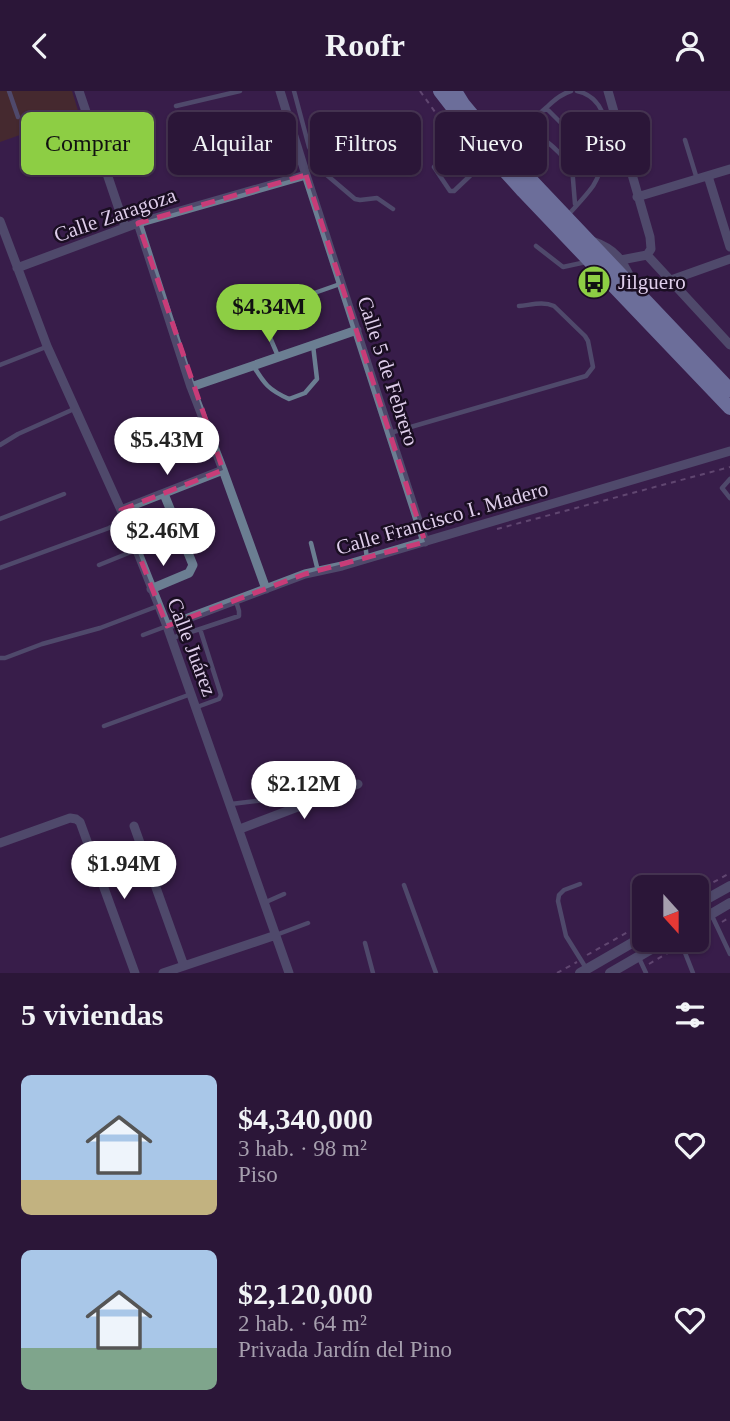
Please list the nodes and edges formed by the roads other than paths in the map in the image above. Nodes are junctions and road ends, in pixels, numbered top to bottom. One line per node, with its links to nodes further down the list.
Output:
1 (9, 91): 17 (lane)
2 (79, 91): 13 (street)
3 (240, 91): 11 (lane)
4 (280, 91): 24 (street, Calle 5 de Febrero)
5 (294, 91): 33 (lane)
6 (440, 91): 14 (main road)
7 (455, 91): 15 (main road)
8 (571, 91): 12 (lane)
9 (577, 91): 34 (lane)
10 (608, 91): 32 (street)
11 (176, 106)
12 (546, 108): 16 (lane); 18 (lane)
13 (86, 112)
14 (455, 112)
15 (471, 112)
16 (542, 112)
17 (18, 117)
18 (561, 123)
19 (685, 140): 31 (lane)
20 (547, 141): 21 (lane)
21 (561, 153)
22 (730, 169): 30 (street)
23 (108, 175): 37 (street)
24 (306, 175): 36 (street, Calle Zaragoza); 47 (street, Calle 5 de Febrero)
25 (439, 175): 26 (lane)
26 (471, 175)
27 (508, 175): 44 (main road)
28 (533, 175): 34 (main road)
29 (572, 175): 34 (lane)
30 (708, 176): 31 (street); 40 (street)
31 (697, 179): 32 (street)
32 (637, 197): 41 (street)
33 (393, 209)
34 (571, 211): 38 (main road)
35 (0, 222): 45 (street, Calle Juárez)
36 (138, 223): 37 (street, Calle Zaragoza); 58 (street)
37 (125, 227): 45 (street, Calle Zaragoza)
38 (589, 240): 43 (street); 48 (main road)
39 (536, 246): 44 (lane)
40 (730, 247)
41 (647, 255): 43 (street); 46 (street)
42 (730, 259): 46 (street)
43 (621, 260): 48 (street)
44 (589, 261): 60 (main road)
45 (17, 268): 54 (street, Calle Juárez)
46 (671, 281): 51 (street)
47 (341, 283): 50 (street, Calle 5 de Febrero); 55 (lane)
48 (635, 289): 59 (main road)
49 (519, 306): 62 (lane)
50 (357, 330): 52 (street); 62 (street, Calle 5 de Febrero)
51 (725, 334): 53 (street)
52 (313, 344): 55 (street); 57 (lane)
53 (730, 345)
54 (47, 346): 56 (lane); 61 (street, Calle Juárez)
55 (278, 356): 57 (street)
56 (0, 365)
57 (253, 365): 58 (street)
58 (191, 387): 65 (street)
59 (730, 390)
60 (730, 408)
61 (75, 409): 63 (lane); 70 (street, Calle Juárez)
62 (390, 433): 72 (street, Calle 5 de Febrero)
63 (0, 445)
64 (730, 451): 72 (street, Calle Francisco I. Madero)
65 (223, 470): 68 (street); 81 (street)
66 (730, 479): 69 (lane)
67 (64, 494): 71 (lane)
68 (164, 494): 70 (street); 80 (street)
69 (730, 498)
70 (123, 515): 75 (street, Calle Juárez); 78 (lane)
71 (0, 519)
72 (425, 542): 76 (street, Calle Francisco I. Madero)
73 (310, 543): 79 (lane)
74 (365, 543): 76 (lane)
75 (136, 550): 77 (lane); 80 (street, Calle Juárez)
76 (367, 559): 79 (street, Calle Francisco I. Madero)
77 (99, 565)
78 (0, 568)
79 (318, 571): 81 (street, Calle Francisco I. Madero)
80 (151, 589): 83 (street, Calle Juárez)
81 (266, 589): 82 (street, Calle Francisco I. Madero)
82 (236, 600): 84 (street, Calle Francisco I. Madero); 85 (lane)
83 (159, 606): 84 (street, Calle Juárez); 88 (lane)
84 (167, 627): 86 (lane); 87 (street, Calle Juárez)
85 (200, 629): 87 (lane); 90 (lane)
86 (143, 635)
87 (172, 638): 89 (street, Calle Juárez)
88 (0, 657)
89 (191, 694): 90 (street, Calle Juárez); 91 (lane)
90 (196, 707): 94 (street, Calle Juárez)
91 (104, 726)
92 (358, 784): 96 (street)
93 (265, 800): 94 (lane)
94 (231, 804): 96 (street, Calle Juárez)
95 (134, 826): 114 (street)
96 (240, 829): 104 (street, Calle Juárez)
97 (0, 843): 117 (street)
98 (580, 884): 116 (lane)
99 (404, 885): 121 (lane)
100 (727, 887): 102 (street); 103 (street)
101 (284, 894): 104 (lane)
102 (709, 896)
103 (730, 902): 105 (street)
104 (265, 903): 108 (street, Calle Juárez)
105 (709, 915)
106 (308, 923): 108 (lane)
107 (709, 927): 113 (lane)
108 (276, 935): 114 (street); 119 (street, Calle Juárez)
109 (632, 942): 116 (street)
110 (365, 943): 120 (lane)
111 (656, 952): 115 (street)
112 (685, 952): 123 (lane)
113 (730, 954)
114 (184, 966): 118 (street)
115 (643, 966): 122 (street)
116 (582, 967)
117 (135, 973)
118 (163, 973)
119 (289, 973)
120 (373, 973)
121 (436, 973)
122 (610, 973)
123 (693, 973)

